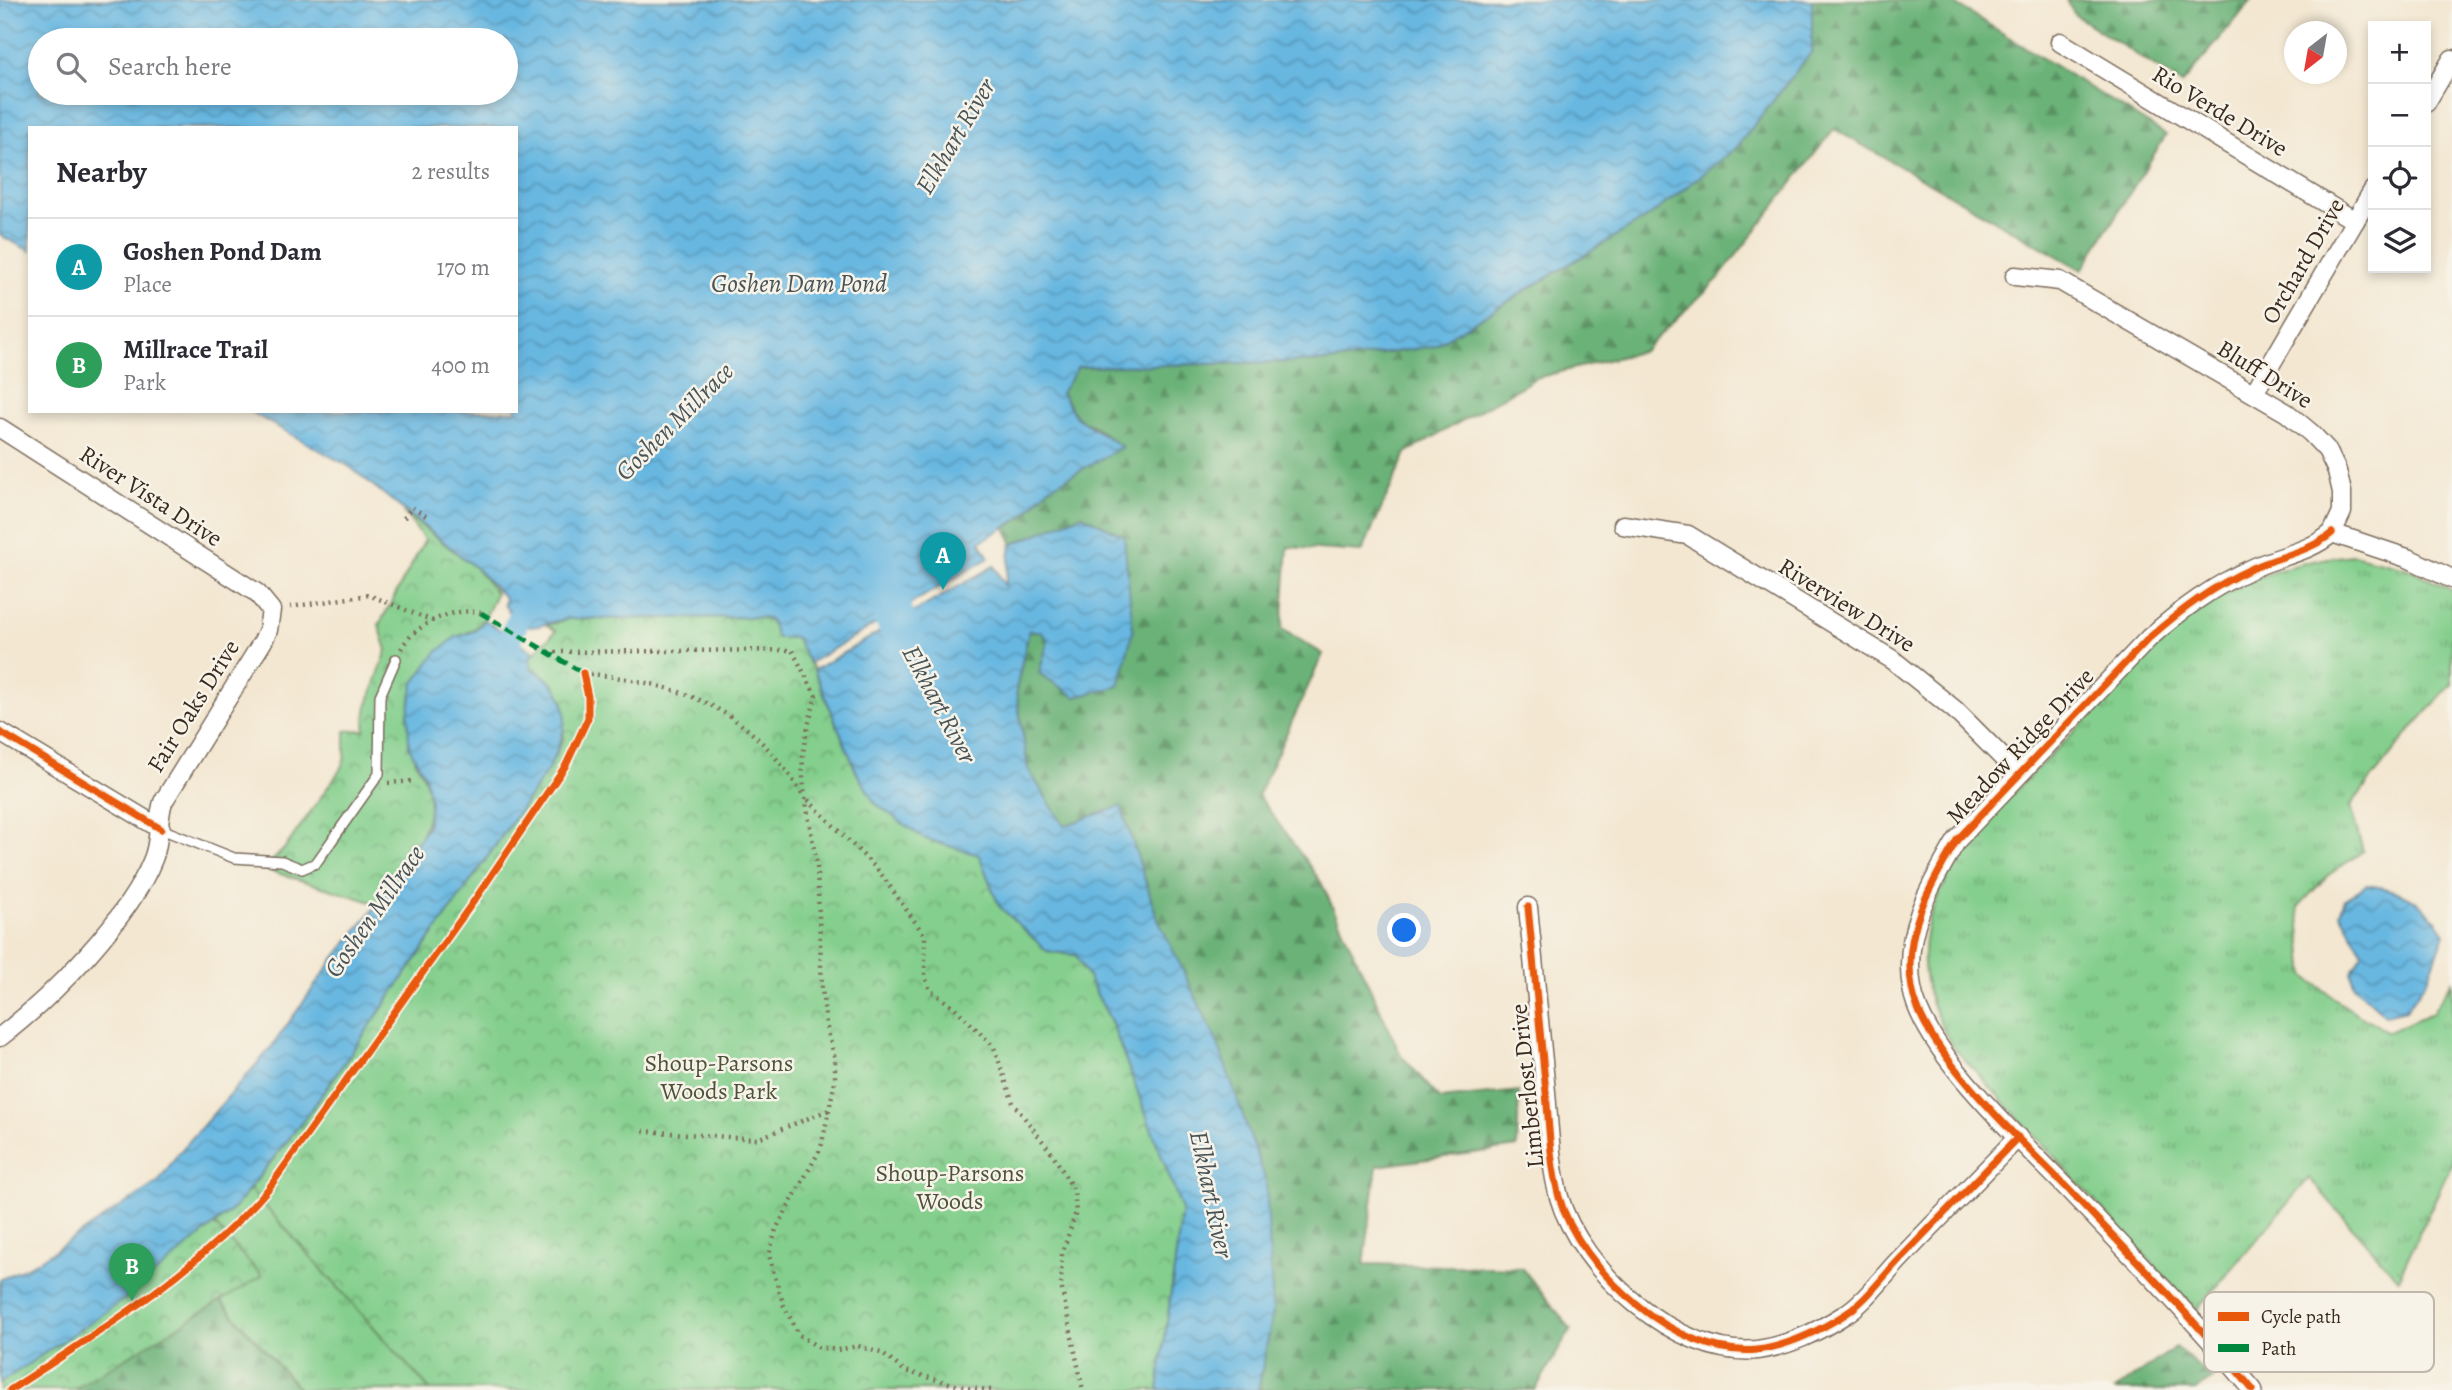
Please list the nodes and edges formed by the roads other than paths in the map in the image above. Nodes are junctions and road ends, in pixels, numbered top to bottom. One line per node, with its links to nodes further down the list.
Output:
1 (2060, 42): 5 (street, Rio Verde Drive)
2 (2451, 63): 3 (street)
3 (2431, 95)
4 (2368, 198): 5 (street, Orchard Drive)
5 (2354, 221): 7 (street, Orchard Drive)
6 (2015, 276): 7 (street, Bluff Drive)
7 (2254, 393): 10 (street, Bluff Drive)
8 (0, 428): 12 (street, River Vista Drive)
9 (1623, 525): 15 (street, Riverview Drive)
10 (2332, 533): 11 (street); 15 (street, Meadow Ridge Drive)
11 (2452, 579)
12 (271, 610): 16 (street, Fair Oaks Drive)
13 (396, 659): 16 (lane)
14 (0, 732): 16 (street)
15 (2018, 773): 19 (street, Meadow Ridge Drive)
16 (161, 829): 18 (street, Fair Oaks Drive)
17 (1528, 907): 19 (street, Limberlost Drive)
18 (0, 1037)
19 (2018, 1137): 20 (street, Meadow Ridge Drive)
20 (2204, 1332)
21 (2238, 1372): 22 (street, Meadow Ridge Drive)
22 (2253, 1390)

